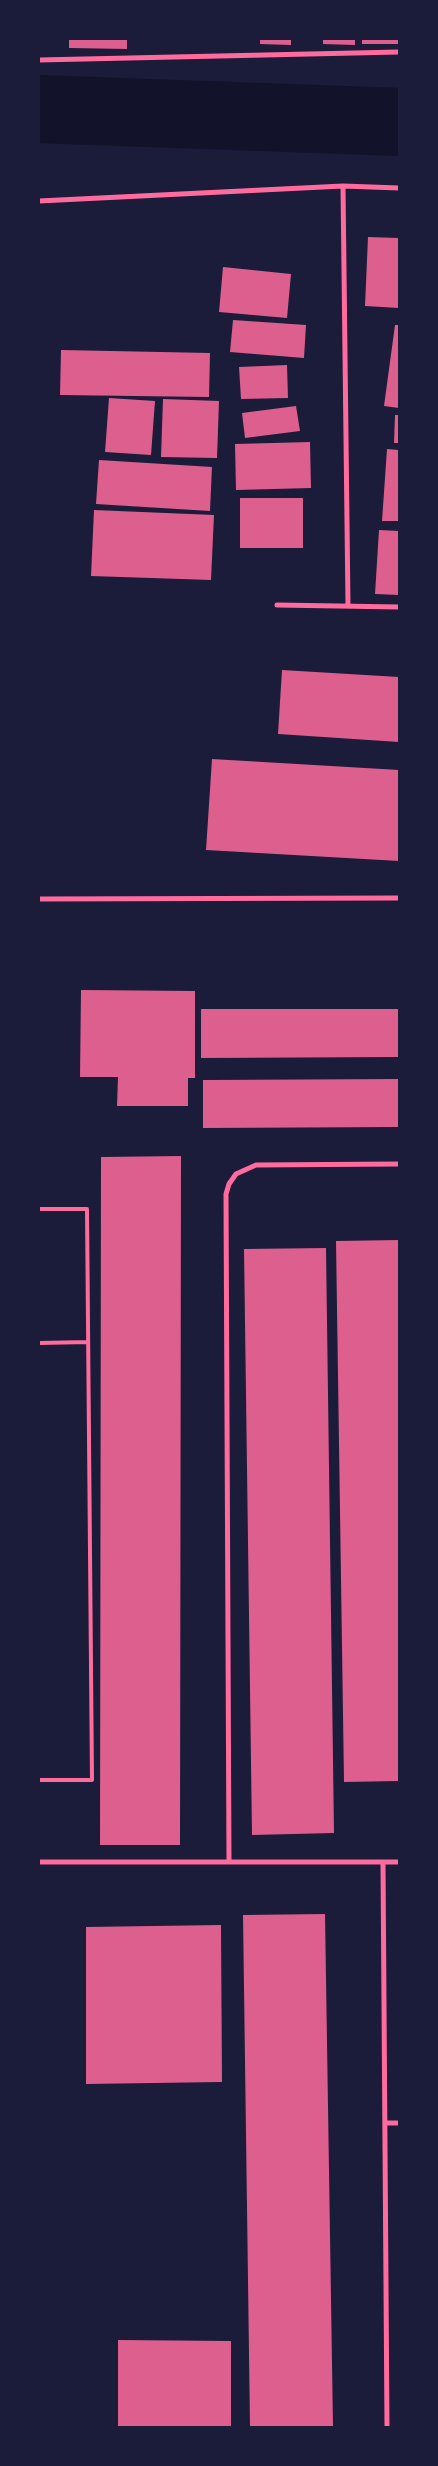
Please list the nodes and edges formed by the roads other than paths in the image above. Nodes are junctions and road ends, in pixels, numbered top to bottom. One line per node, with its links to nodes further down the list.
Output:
1 (399, 52): 2 (street)
2 (39, 60)
3 (343, 186): 4 (street); 5 (street); 7 (street)
4 (399, 188)
5 (39, 200)
6 (277, 605): 7 (street)
7 (348, 606): 8 (street)
8 (399, 607)
9 (399, 898): 10 (street)
10 (39, 899)
11 (399, 1164): 16 (street)
12 (39, 1210): 13 (lane)
13 (88, 1342): 14 (lane); 15 (lane)
14 (39, 1343)
15 (39, 1780)
16 (229, 1861): 17 (street); 18 (street)
17 (39, 1862)
18 (383, 1862): 19 (street); 20 (street)
19 (399, 1862)
20 (386, 2123): 21 (street); 22 (street)
21 (399, 2123)
22 (387, 2427)

